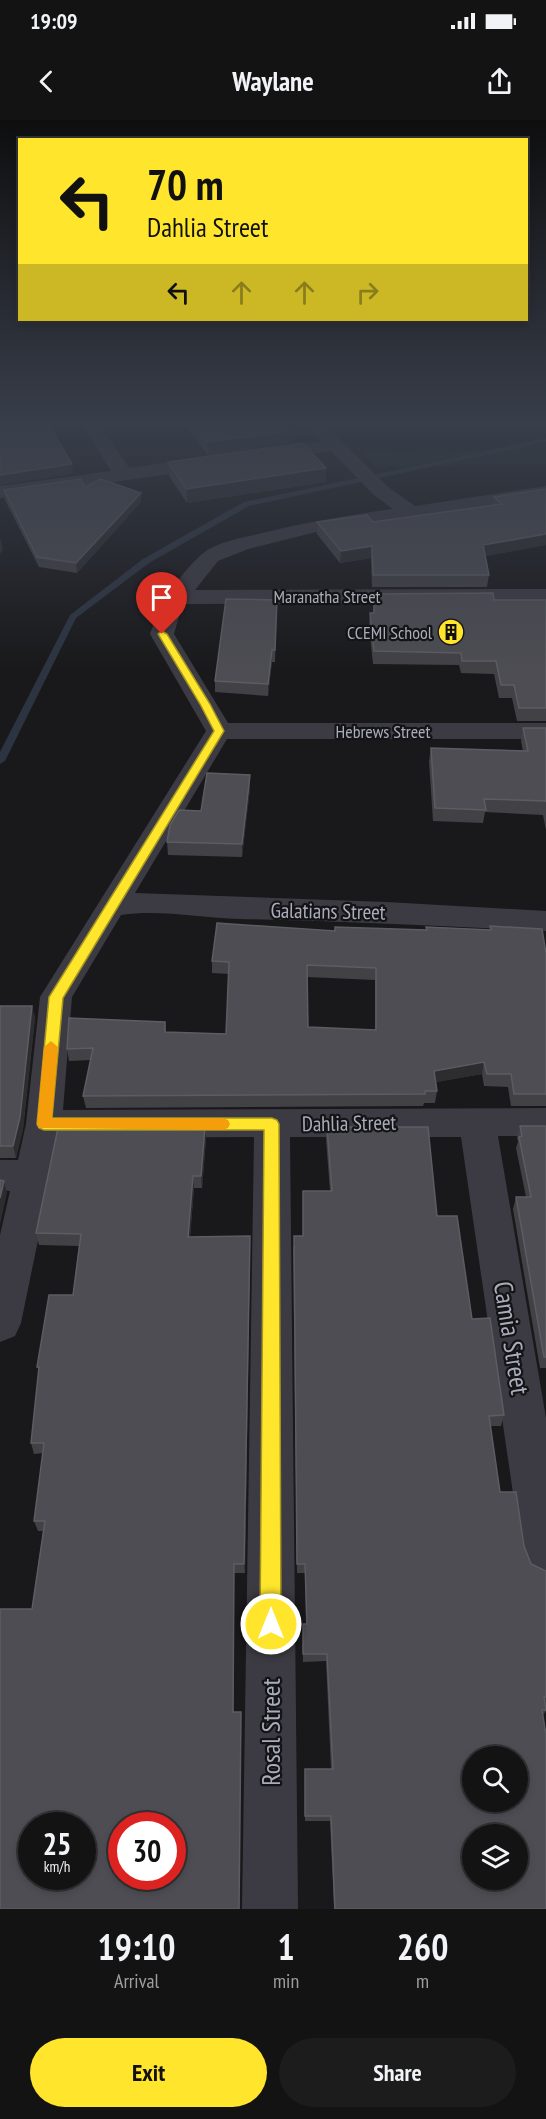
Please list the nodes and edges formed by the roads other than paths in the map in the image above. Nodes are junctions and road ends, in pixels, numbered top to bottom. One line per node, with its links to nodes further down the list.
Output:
1 (399, 504): 3 (street)
2 (466, 504): 3 (street)
3 (411, 513): 5 (street)
4 (546, 596): 5 (street, Maranatha Street)
5 (181, 597): 6 (street)
6 (219, 731): 7 (street, Hebrews Street); 8 (street)
7 (546, 731)
8 (110, 907): 9 (street, Galatians Street); 12 (street)
9 (546, 921)
10 (477, 1121): 11 (street, Dahlia Street); 13 (street, Dahlia Street); 16 (street, Camia Street)
11 (546, 1122)
12 (44, 1124): 13 (street, Dahlia Street); 14 (street)
13 (272, 1124): 17 (street, Rosal Street)
14 (16, 1176): 15 (street)
15 (0, 1323)
16 (546, 1555)
17 (270, 1909)

